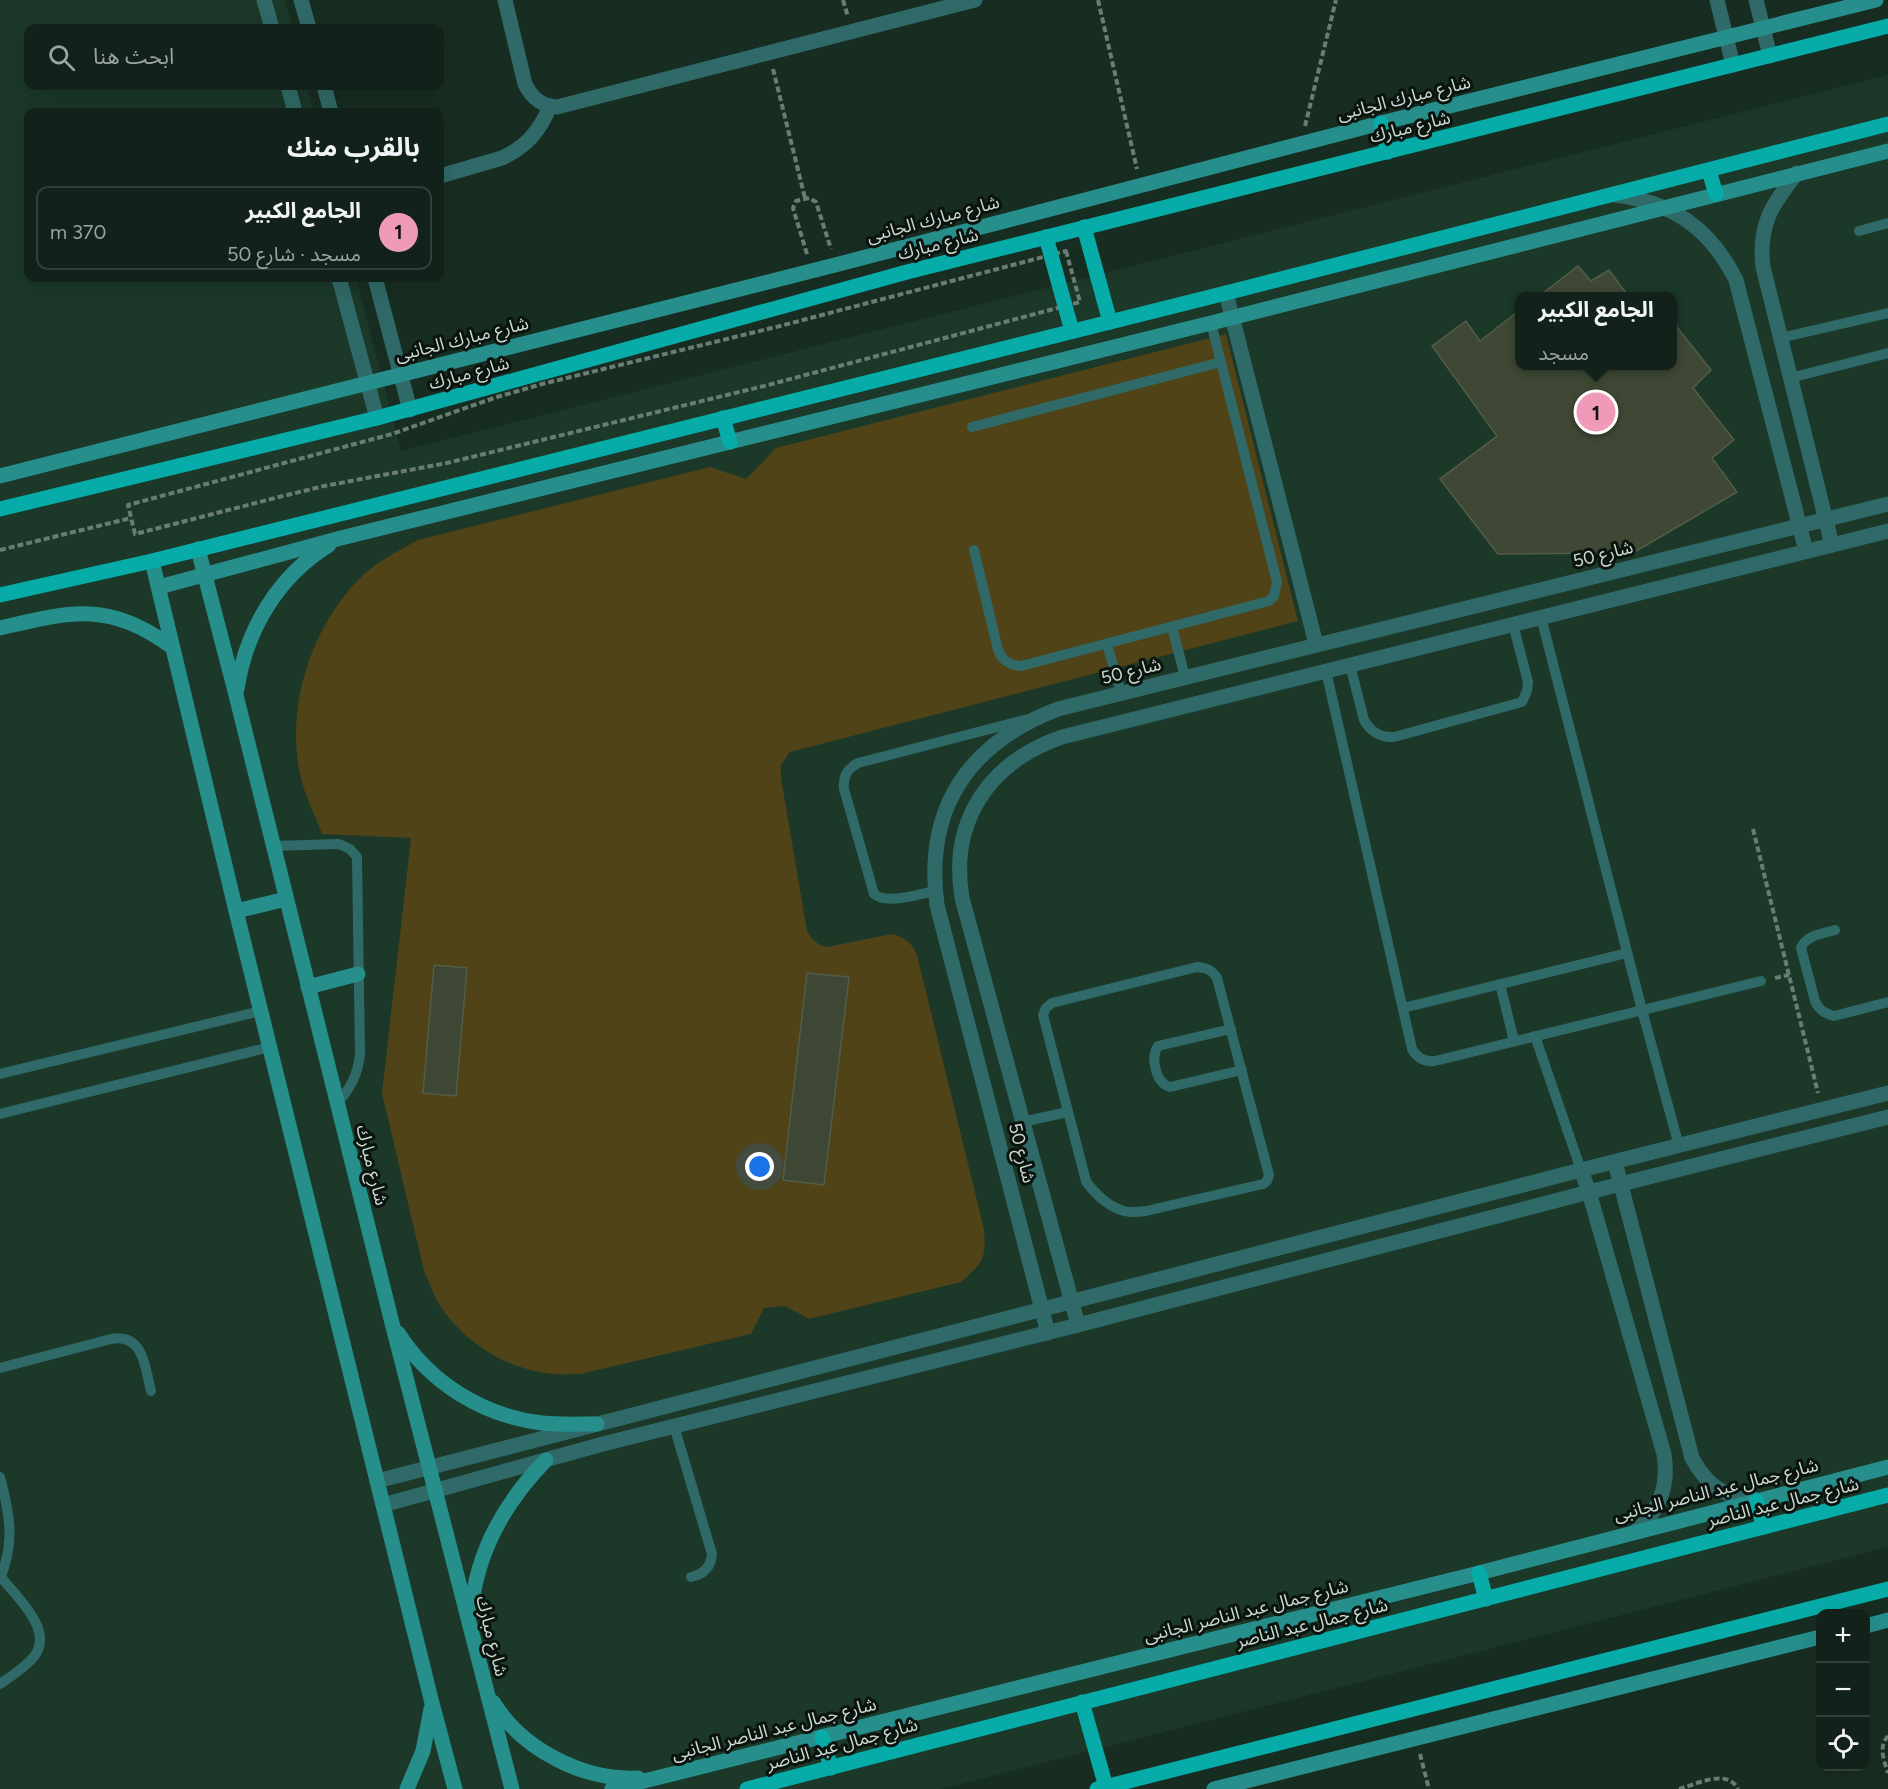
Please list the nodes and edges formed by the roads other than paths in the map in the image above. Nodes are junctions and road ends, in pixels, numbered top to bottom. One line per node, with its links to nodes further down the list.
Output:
1 (264, 0): 8 (street)
2 (301, 0): 9 (street)
3 (505, 0): 17 (street)
4 (975, 0): 17 (street)
5 (1717, 0): 12 (street)
6 (1756, 0): 11 (street)
7 (1876, 0): 11 (main road, شارع مبارك الجانبى)
8 (271, 24)
9 (308, 24)
10 (1888, 26): 13 (main road, شارع مبارك)
11 (1763, 29): 12 (main road, شارع مبارك الجانبى); 13 (street)
12 (1726, 37): 14 (street); 20 (main road, شارع مبارك الجانبى)
13 (1770, 56): 14 (main road, شارع مبارك)
14 (1733, 65): 23 (main road, شارع مبارك)
15 (289, 90): 18 (street)
16 (325, 90): 19 (street)
17 (550, 106): 26 (street)
18 (294, 108)
19 (330, 108)
20 (1381, 123): 23 (main road); 45 (main road, شارع مبارك الجانبى)
21 (1888, 124): 24 (main road)
22 (1888, 151): 25 (main road)
23 (1388, 152): 31 (main road, شارع مبارك)
24 (1709, 171): 27 (main road); 28 (main road)
25 (1797, 173): 27 (main road); 42 (street)
26 (444, 175)
27 (1716, 194): 29 (main road)
28 (1615, 195): 29 (street); 36 (main road)
29 (1665, 207): 38 (main road); 57 (street)
30 (1888, 223): 32 (lane)
31 (1084, 227): 33 (main road, شارع مبارك); 39 (main road)
32 (1859, 231)
33 (1046, 237): 41 (main road); 48 (main road, شارع مبارك)
34 (340, 282): 47 (street)
35 (376, 282): 45 (street)
36 (1226, 293): 38 (street); 39 (main road)
37 (1888, 312): 42 (lane)
38 (1232, 318): 40 (main road); 73 (street)
39 (1110, 322): 41 (main road)
40 (1211, 323): 44 (lane); 52 (main road)
41 (1072, 331): 50 (main road)
42 (1780, 339): 46 (street)
43 (1888, 353): 46 (lane)
44 (1221, 362): 51 (lane); 70 (lane)
45 (401, 375): 47 (main road, شارع مبارك الجانبى); 48 (street)
46 (1790, 378): 56 (street)
47 (366, 382): 49 (street); 53 (main road, شارع مبارك الجانبى)
48 (410, 410): 49 (main road, شارع مبارك)
49 (377, 418): 55 (main road, شارع مبارك)
50 (723, 418): 52 (main road); 61 (main road)
51 (972, 428)
52 (730, 442): 59 (main road)
53 (0, 476)
54 (1888, 504): 56 (street, شارع 50)
55 (0, 509)
56 (1825, 520): 57 (street, شارع 50); 60 (street)
57 (1800, 526): 63 (street); 73 (street, شارع 50)
58 (1888, 531): 60 (street, شارع 50)
59 (340, 538): 65 (main road); 81 (main road)
60 (1832, 545): 63 (street, شارع 50)
61 (198, 549): 64 (main road); 65 (main road, شارع مبارك)
62 (974, 550): 72 (lane)
63 (1806, 551): 68 (street, شارع 50)
64 (152, 561): 66 (main road); 67 (main road)
65 (205, 574): 66 (main road); 81 (main road, شارع مبارك)
66 (159, 587): 74 (main road)
67 (0, 595)
68 (1541, 617): 69 (street, شارع 50); 90 (lane)
69 (1513, 624): 76 (street, شارع 50); 76 (lane)
70 (1172, 627): 72 (lane); 78 (lane)
71 (0, 628): 74 (main road)
72 (1107, 644): 80 (lane)
73 (1316, 644): 75 (street, شارع 50)
74 (172, 647): 86 (main road)
75 (1281, 653): 78 (street, شارع 50); 79 (street)
76 (1350, 665): 77 (street, شارع 50)
77 (1326, 671): 79 (street, شارع 50); 96 (lane)
78 (1185, 677): 80 (street, شارع 50)
79 (1290, 680): 88 (street, شارع 50)
80 (1121, 693): 82 (street, شارع 50)
81 (236, 695): 83 (main road, شارع مبارك)
82 (1040, 716): 84 (street, شارع 50); 84 (lane)
83 (273, 846): 85 (main road, شارع مبارك); 91 (lane)
84 (935, 891): 89 (street, شارع 50)
85 (286, 899): 86 (main road); 94 (main road, شارع مبارك)
86 (236, 911): 98 (main road)
87 (1834, 930): 95 (lane)
88 (974, 942): 89 (street); 110 (street, شارع 50)
89 (948, 948): 117 (street, شارع 50)
90 (1627, 953): 93 (lane); 97 (lane)
91 (358, 974): 94 (main road); 106 (lane)
92 (1761, 981): 97 (lane)
93 (1500, 984): 96 (lane); 101 (lane)
94 (308, 987): 106 (main road, شارع مبارك)
95 (1888, 1002)
96 (1402, 1008): 101 (lane)
97 (1642, 1010): 100 (lane); 111 (lane)
98 (261, 1011): 102 (main road); 104 (lane)
99 (1231, 1029): 103 (lane); 103 (lane); 107 (lane)
100 (1535, 1036): 101 (lane); 113 (lane)
101 (1514, 1041)
102 (270, 1047): 108 (lane); 130 (main road)
103 (1242, 1070): 107 (lane)
104 (0, 1074)
105 (1888, 1093): 111 (street)
106 (337, 1103): 118 (main road, شارع مبارك)
107 (1068, 1112): 110 (lane)
108 (0, 1114)
109 (1888, 1117): 114 (street)
110 (1022, 1122): 116 (street, شارع 50)
111 (1679, 1146): 112 (street)
112 (1615, 1162): 113 (street); 114 (street)
113 (1581, 1170): 115 (street); 116 (street)
114 (1621, 1185): 115 (street); 133 (street)
115 (1589, 1192): 119 (street); 136 (street)
116 (1071, 1302): 117 (street); 119 (street, شارع 50)
117 (1042, 1310): 120 (street, شارع 50); 123 (street)
118 (392, 1323): 123 (main road); 128 (main road, شارع مبارك)
119 (1077, 1325): 120 (street)
120 (1048, 1333): 124 (street)
121 (0, 1368): 122 (lane)
122 (151, 1391)
123 (597, 1424): 125 (street); 128 (street)
124 (674, 1426): 125 (street); 138 (lane)
125 (603, 1444): 126 (street)
126 (546, 1460): 131 (street); 143 (main road)
127 (1888, 1467): 133 (main road, شارع جمال عبد الناصر الجانبى)
128 (428, 1468): 130 (street); 131 (main road, شارع مبارك)
129 (0, 1477): 139 (lane)
130 (377, 1481): 134 (main road)
131 (434, 1491): 134 (street); 143 (main road, شارع مبارك)
132 (1888, 1496): 135 (main road, شارع جمال عبد الناصر)
133 (1756, 1500): 135 (main road); 136 (main road, شارع جمال عبد الناصر الجانبى)
134 (383, 1505): 149 (main road)
135 (1764, 1527): 141 (main road, شارع جمال عبد الناصر)
136 (1636, 1531): 137 (main road, شارع جمال عبد الناصر الجانبى)
137 (1479, 1573): 141 (main road); 150 (main road, شارع جمال عبد الناصر الجانبى)
138 (691, 1577)
139 (0, 1578): 146 (lane)
140 (1888, 1589): 153 (main road)
141 (1486, 1599): 148 (main road, شارع جمال عبد الناصر)
142 (1888, 1620): 144 (main road)
143 (470, 1625): 147 (main road, شارع مبارك)
144 (1870, 1625)
145 (1816, 1638): 159 (main road)
146 (0, 1684)
147 (487, 1692): 152 (main road); 156 (main road, شارع مبارك)
148 (1082, 1702): 151 (main road, شارع جمال عبد الناصر); 153 (main road)
149 (432, 1703): 154 (main road); 155 (main road)
150 (822, 1737): 151 (main road); 152 (main road, شارع جمال عبد الناصر الجانبى)
151 (831, 1768): 158 (main road, شارع جمال عبد الناصر)
152 (662, 1776): 157 (main road, شارع جمال عبد الناصر الجانبى)
153 (1102, 1788)
154 (407, 1789)
155 (455, 1789)
156 (512, 1789)
157 (612, 1789)
158 (747, 1789)
159 (1214, 1789)

